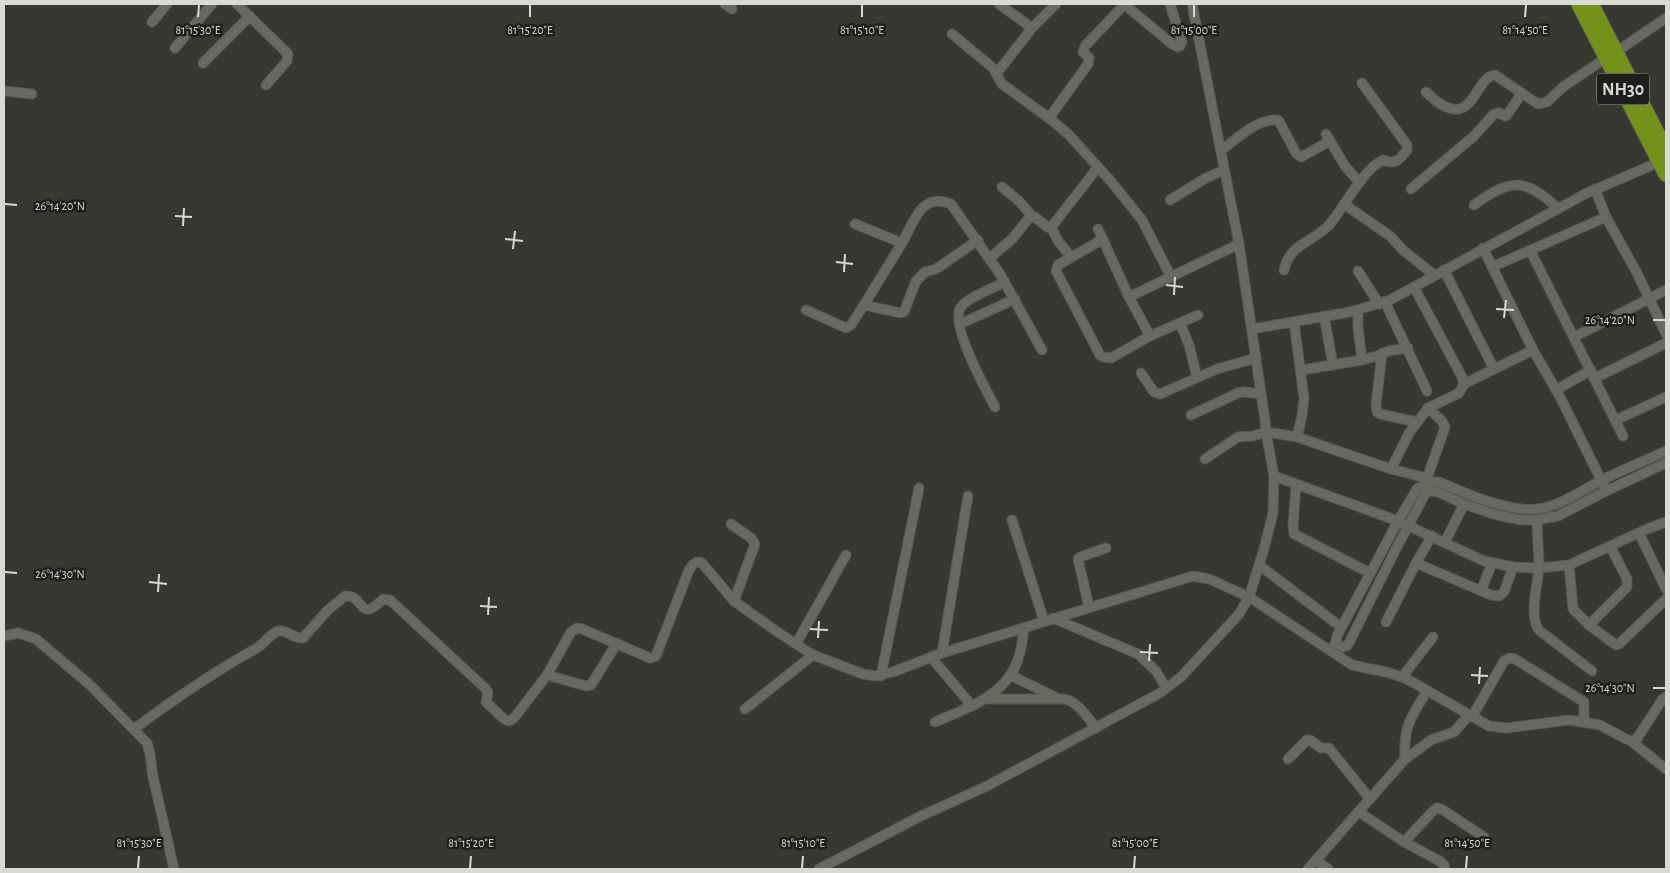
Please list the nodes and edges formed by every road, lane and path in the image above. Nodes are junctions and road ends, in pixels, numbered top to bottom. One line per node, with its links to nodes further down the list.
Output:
1 (167, 4): 13 (street)
2 (212, 4): 16 (street)
3 (238, 4): 11 (street)
4 (999, 4): 14 (street)
5 (1056, 4): 14 (street)
6 (1124, 4): 7 (street); 26 (street)
7 (1170, 4)
8 (1192, 4): 27 (street)
9 (1579, 4): 17 (highway, NH30)
10 (1591, 4): 17 (highway, NH30)
11 (250, 16): 18 (street); 21 (street)
12 (1666, 18): 17 (street)
13 (152, 22)
14 (1032, 28): 19 (street)
15 (952, 34): 19 (street)
16 (174, 48)
17 (1611, 55): 25 (street); 28 (highway, NH30)
18 (203, 63)
19 (997, 73): 26 (street)
20 (1362, 83): 31 (street)
21 (266, 85)
22 (4, 91): 24 (street)
23 (1426, 92): 25 (street)
24 (32, 94)
25 (1522, 94): 33 (street)
26 (1049, 118): 29 (street)
27 (1221, 151): 30 (street); 31 (street)
28 (1665, 156): 34 (street)
29 (1098, 167): 42 (street); 57 (street)
30 (1224, 170): 35 (street); 47 (street)
31 (1360, 182): 36 (street)
32 (1002, 187): 39 (street)
33 (1411, 190)
34 (1595, 190): 38 (street); 40 (street)
35 (1170, 200)
36 (1344, 204): 53 (street); 56 (street)
37 (1474, 206): 38 (street)
38 (1557, 208): 48 (street)
39 (1032, 216): 42 (street); 51 (street)
40 (1606, 217): 49 (street); 63 (street)
41 (855, 224): 46 (street)
42 (1050, 227): 50 (street)
43 (1098, 229): 44 (street)
44 (1103, 239): 50 (street); 61 (street)
45 (978, 240): 46 (street); 51 (street); 65 (street)
46 (902, 243): 65 (street)
47 (1239, 244): 57 (street); 73 (street)
48 (1483, 248): 52 (street); 54 (street)
49 (1530, 250): 52 (street); 76 (street)
50 (1071, 257): 75 (street)
51 (990, 258): 58 (street)
52 (1492, 267): 80 (street)
53 (1284, 270)
54 (1444, 270): 56 (street); 85 (street)
55 (1358, 271): 64 (street)
56 (1434, 276): 59 (street)
57 (1171, 277): 61 (street)
58 (1005, 282): 62 (street); 72 (street)
59 (1414, 287): 64 (street); 90 (street)
60 (1666, 290): 63 (street)
61 (1129, 297): 75 (street)
62 (1015, 299): 72 (street); 79 (street)
63 (1649, 300): 74 (street); 76 (street)
64 (1382, 303): 67 (street); 78 (street)
65 (864, 305): 66 (street)
66 (806, 310)
67 (1358, 310): 69 (street); 83 (street)
68 (1198, 315): 71 (street)
69 (1324, 316): 70 (street); 84 (street)
70 (1294, 322): 73 (street); 86 (street)
71 (1180, 323): 75 (street); 89 (street)
72 (960, 324): 95 (street)
73 (1252, 329): 82 (street)
74 (1666, 334)
75 (1150, 336)
76 (1574, 337): 88 (street)
77 (1666, 343): 88 (street)
78 (1408, 348): 81 (street); 92 (street)
79 (1042, 350)
80 (1533, 350): 85 (street); 91 (street)
81 (1382, 354): 83 (street); 99 (street)
82 (1256, 358): 89 (street); 93 (street)
83 (1362, 360): 84 (street)
84 (1333, 365): 86 (street)
85 (1494, 369): 90 (street)
86 (1301, 370): 102 (street)
87 (1141, 373): 89 (street)
88 (1593, 374): 91 (street); 98 (street)
89 (1197, 377)
90 (1464, 384): 96 (street)
91 (1556, 390): 109 (street)
92 (1427, 391)
93 (1261, 394): 97 (street); 100 (street)
94 (1666, 397): 98 (street)
95 (995, 407)
96 (1428, 408): 99 (street); 108 (street)
97 (1191, 415)
98 (1616, 420): 101 (street)
99 (1417, 422): 106 (street)
100 (1266, 432): 102 (street); 104 (street); 107 (street)
101 (1623, 436)
102 (1297, 437): 106 (street)
103 (1666, 451): 109 (street)
104 (1205, 459)
105 (1666, 463): 112 (street)
106 (1391, 469): 108 (street)
107 (1274, 476): 110 (street); 130 (street)
108 (1425, 481): 109 (street); 113 (street); 118 (street)
109 (1601, 481): 112 (street)
110 (1296, 485): 118 (street); 134 (street)
111 (919, 488): 155 (street)
112 (1606, 491): 117 (street)
113 (1425, 494): 115 (street); 121 (street)
114 (968, 496): 150 (street)
115 (1464, 504): 117 (street); 124 (street)
116 (1012, 520): 141 (street)
117 (1537, 520): 133 (street)
118 (1398, 521): 121 (street); 134 (street)
119 (1666, 522): 122 (street)
120 (731, 524): 139 (street)
121 (1408, 526): 123 (street); 144 (street)
122 (1638, 533): 125 (street); 135 (street)
123 (1432, 536): 124 (street); 128 (street)
124 (1445, 542): 129 (street)
125 (1610, 546): 131 (street); 143 (street)
126 (1106, 548): 140 (street)
127 (846, 554): 149 (street)
128 (1416, 563): 136 (street); 142 (street)
129 (1492, 563): 132 (street); 136 (street)
130 (1259, 565): 137 (street); 144 (street)
131 (1569, 565): 133 (street); 143 (street)
132 (1513, 567): 133 (street); 136 (street)
133 (1538, 568): 153 (street)
134 (1370, 573): 144 (street)
135 (1666, 589)
136 (1481, 591)
137 (1248, 597): 140 (street); 157 (street); 158 (street)
138 (1666, 599): 143 (street)
139 (734, 601): 148 (street); 149 (street)
140 (1089, 607): 141 (street)
141 (1048, 620): 145 (street); 158 (street)
142 (1386, 622)
143 (1589, 626)
144 (1341, 627)
145 (1024, 628): 150 (street); 156 (street)
146 (4, 636): 169 (street)
147 (1433, 638): 157 (street)
148 (617, 644): 154 (street); 154 (street)
149 (796, 644): 151 (street)
150 (942, 653): 152 (street)
151 (813, 655): 155 (street); 164 (street)
152 (931, 657): 155 (street); 163 (street)
153 (1592, 671)
154 (547, 675): 169 (street)
155 (880, 676)
156 (1010, 676): 161 (street); 162 (street)
157 (1402, 677): 159 (street)
158 (1166, 688): 168 (street)
159 (1427, 691): 165 (street); 172 (street)
160 (1666, 697): 170 (street)
161 (986, 698): 162 (street); 163 (street)
162 (1057, 698): 168 (street)
163 (972, 706): 167 (street)
164 (746, 709)
165 (1470, 716): 166 (street); 166 (street); 172 (street)
166 (1584, 721): 170 (street)
167 (936, 722)
168 (1096, 728): 180 (street)
169 (134, 729): 179 (street)
170 (1631, 741): 173 (street)
171 (1288, 759): 174 (street)
172 (1405, 759): 174 (street)
173 (1666, 770)
174 (1370, 799): 175 (street)
175 (1359, 812): 177 (street); 178 (street)
176 (1484, 837): 177 (street)
177 (1404, 842): 183 (street)
178 (1316, 860): 181 (street); 182 (street)
179 (174, 869)
180 (819, 869)
181 (1308, 869)
182 (1328, 869)
183 (1445, 869)

